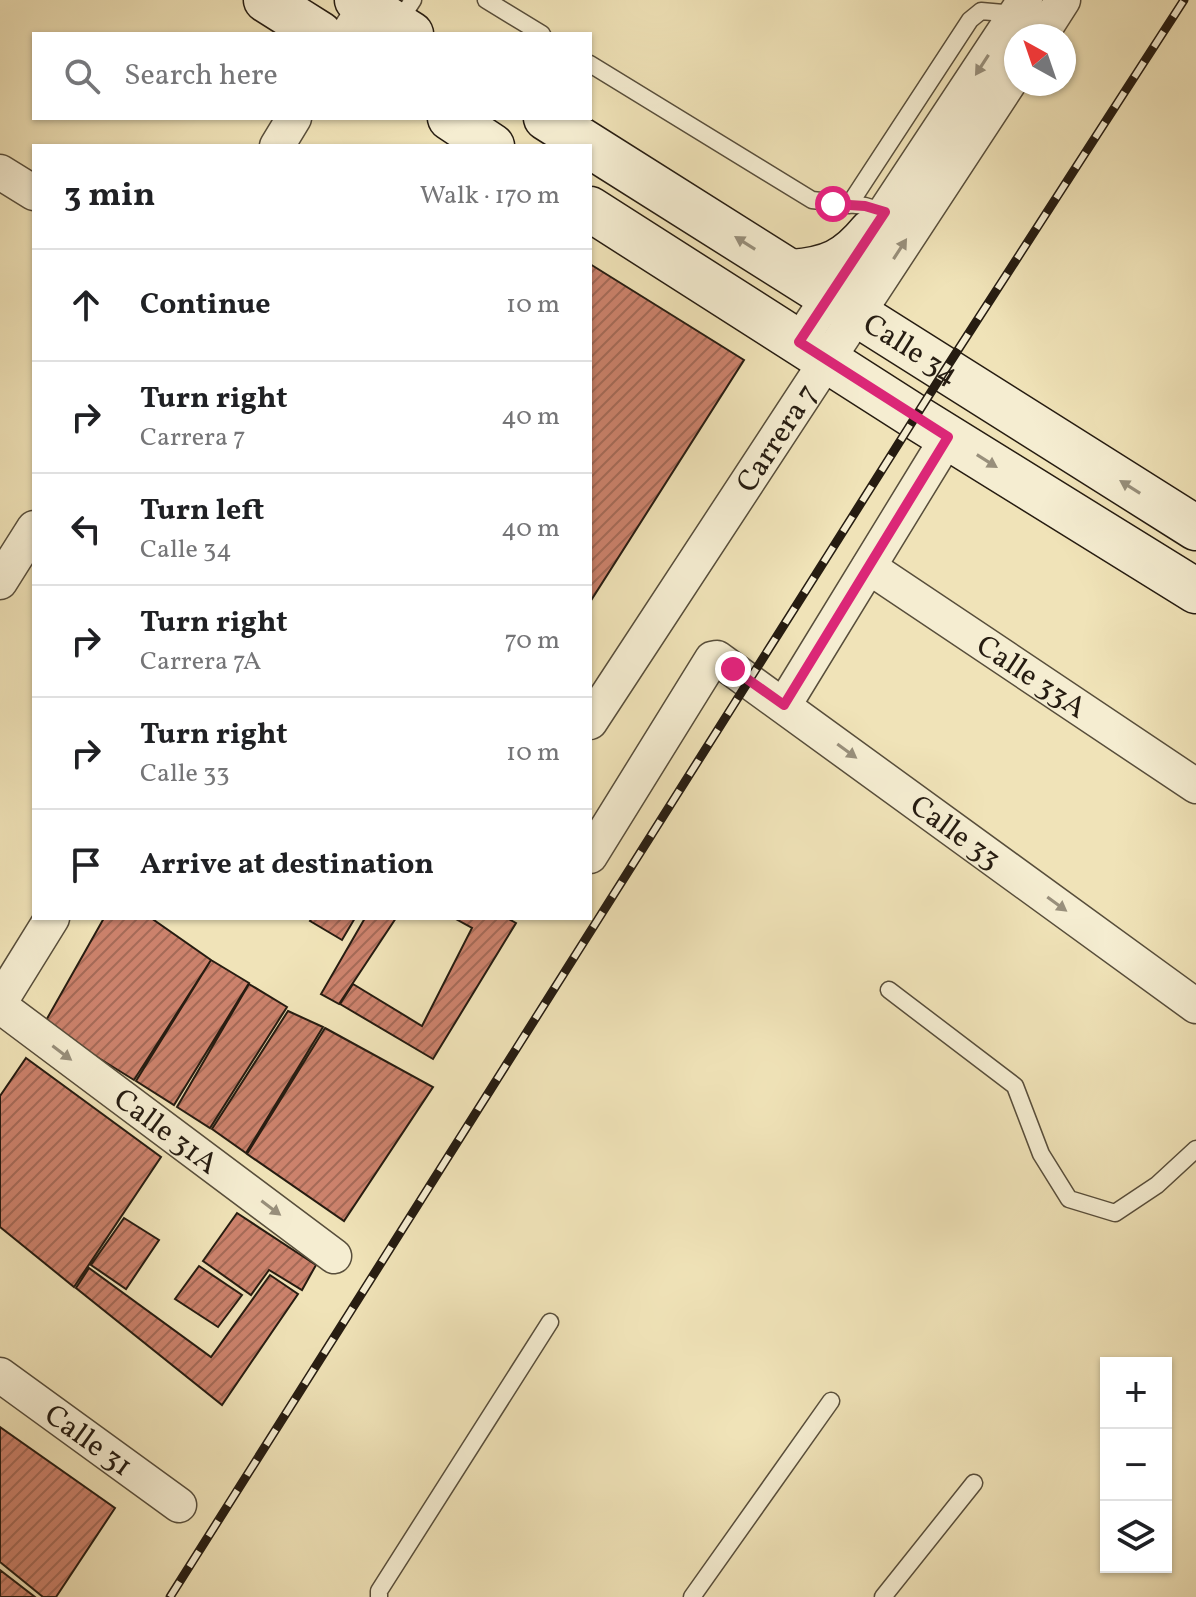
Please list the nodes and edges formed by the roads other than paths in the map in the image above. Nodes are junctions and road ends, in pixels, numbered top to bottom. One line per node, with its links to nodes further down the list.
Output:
1 (266, 0): 5 (main road)
2 (486, 0): 6 (lane)
3 (1063, 0): 4 (street, Carrera 7)
4 (1027, 17): 19 (street, Carrera 7)
5 (317, 32)
6 (539, 32)
7 (592, 65): 19 (lane)
8 (1004, 88): 21 (street, Carrera 7, one-way to 8)
9 (293, 120): 12 (street)
10 (453, 120): 13 (main road)
11 (549, 120): 14 (main road, Calle 34, one-way to 11)
12 (278, 144)
13 (489, 144)
14 (588, 144)
15 (592, 147): 20 (main road, Calle 34, one-way to 15)
16 (0, 172): 17 (street)
17 (32, 192)
18 (592, 210): 22 (main road, Calle 34)
19 (869, 217): 20 (main road); 21 (street, Carrera 7)
20 (792, 272): 21 (main road, Calle 34)
21 (844, 305): 22 (street, Carrera 7); 24 (main road, Calle 34, one-way to 21)
22 (813, 351): 23 (main road, Calle 34); 30 (street, Carrera 7)
23 (948, 437): 26 (street); 28 (main road, Calle 34, one-way to 28)
24 (1196, 528)
25 (32, 532): 27 (street)
26 (869, 567): 29 (street); 31 (street, Calle 33A)
27 (11, 574)
28 (1196, 591)
29 (784, 705): 32 (street, Calle 33); 36 (street, Calle 33, one-way to 36)
30 (592, 719)
31 (1196, 786)
32 (592, 853)
33 (51, 920): 35 (street)
34 (889, 990): 37 (lane)
35 (0, 1004): 38 (street, Calle 31A, one-way to 38)
36 (1196, 1006)
37 (1196, 1149)
38 (334, 1256)
39 (550, 1322): 44 (lane)
40 (0, 1375): 43 (street, Calle 31)
41 (831, 1401): 45 (lane)
42 (974, 1483): 46 (lane)
43 (179, 1505)
44 (379, 1597)
45 (692, 1597)
46 (883, 1597)

